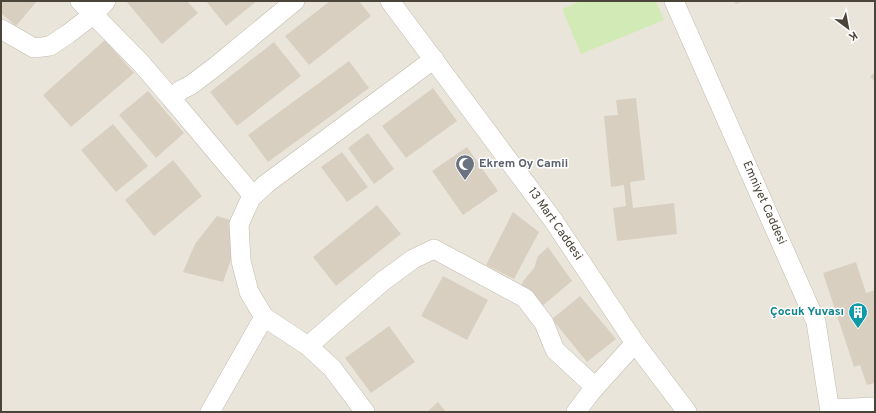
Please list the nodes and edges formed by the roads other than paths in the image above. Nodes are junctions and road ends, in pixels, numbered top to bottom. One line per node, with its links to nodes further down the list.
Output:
1 (80, 1): 5 (street)
2 (295, 1): 8 (street)
3 (390, 1): 7 (street, 13 Mart Caddesi)
4 (674, 1): 15 (street, Emniyet Caddesi)
5 (100, 8): 6 (street); 8 (street)
6 (1, 29)
7 (434, 59): 9 (street); 11 (street, 13 Mart Caddesi)
8 (171, 98): 9 (street)
9 (251, 198): 10 (street)
10 (264, 316): 12 (street); 16 (street)
11 (635, 343): 13 (street); 19 (street, 13 Mart Caddesi)
12 (308, 346): 13 (street); 17 (street)
13 (595, 387): 18 (street)
14 (875, 407): 15 (street)
15 (830, 410)
16 (210, 412)
17 (365, 412)
18 (576, 412)
19 (687, 412)

